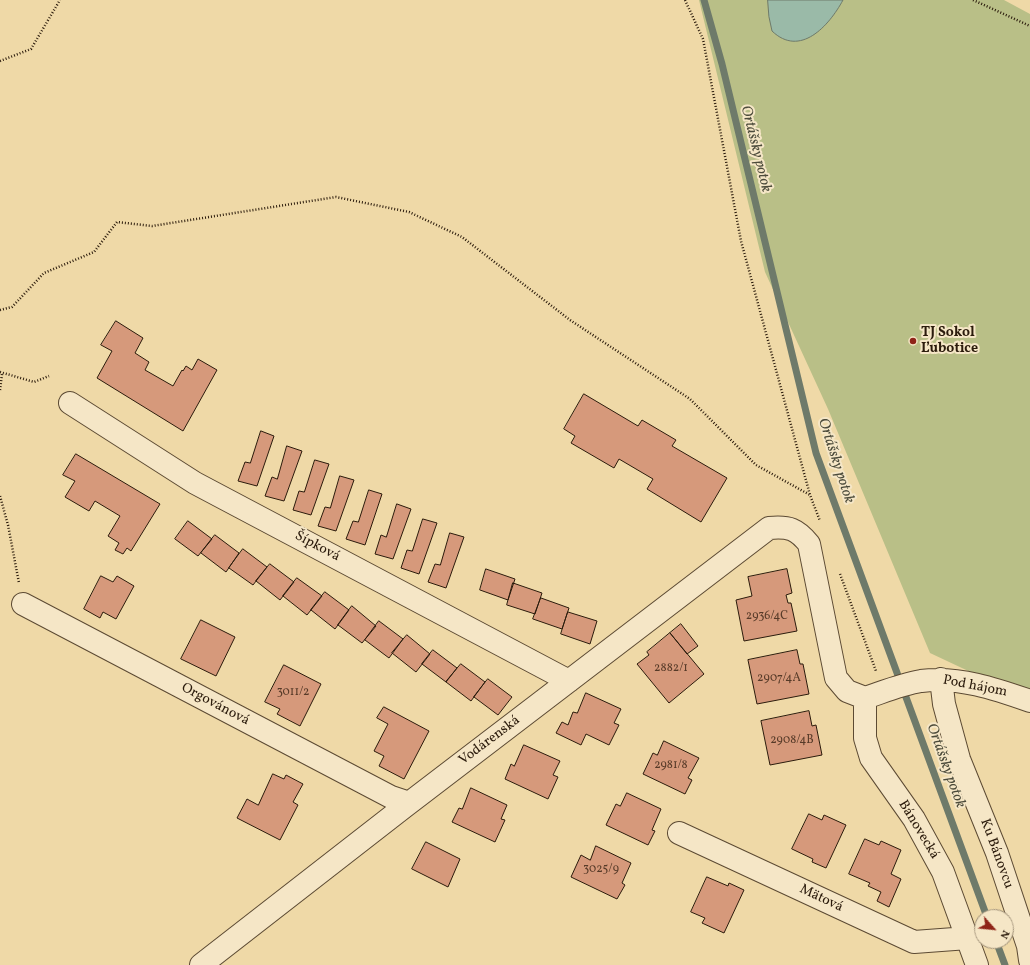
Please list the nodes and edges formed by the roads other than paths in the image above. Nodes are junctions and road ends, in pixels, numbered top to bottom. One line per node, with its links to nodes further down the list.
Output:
1 (70, 404): 4 (street, Šípková)
2 (23, 604): 7 (street, Orgovánová)
3 (931, 680): 5 (street); 6 (street, Pod hájom); 10 (street, Ku Bánovcu)
4 (569, 681): 5 (street, Vodárenská); 7 (street, Vodárenská)
5 (874, 695): 9 (street, Bánovecká)
6 (1030, 700)
7 (409, 803): 11 (street, Vodárenská)
8 (679, 833): 9 (street, Mätová)
9 (968, 938): 12 (street, Bánovecká)
10 (1030, 960)
11 (201, 965)
12 (977, 965)

